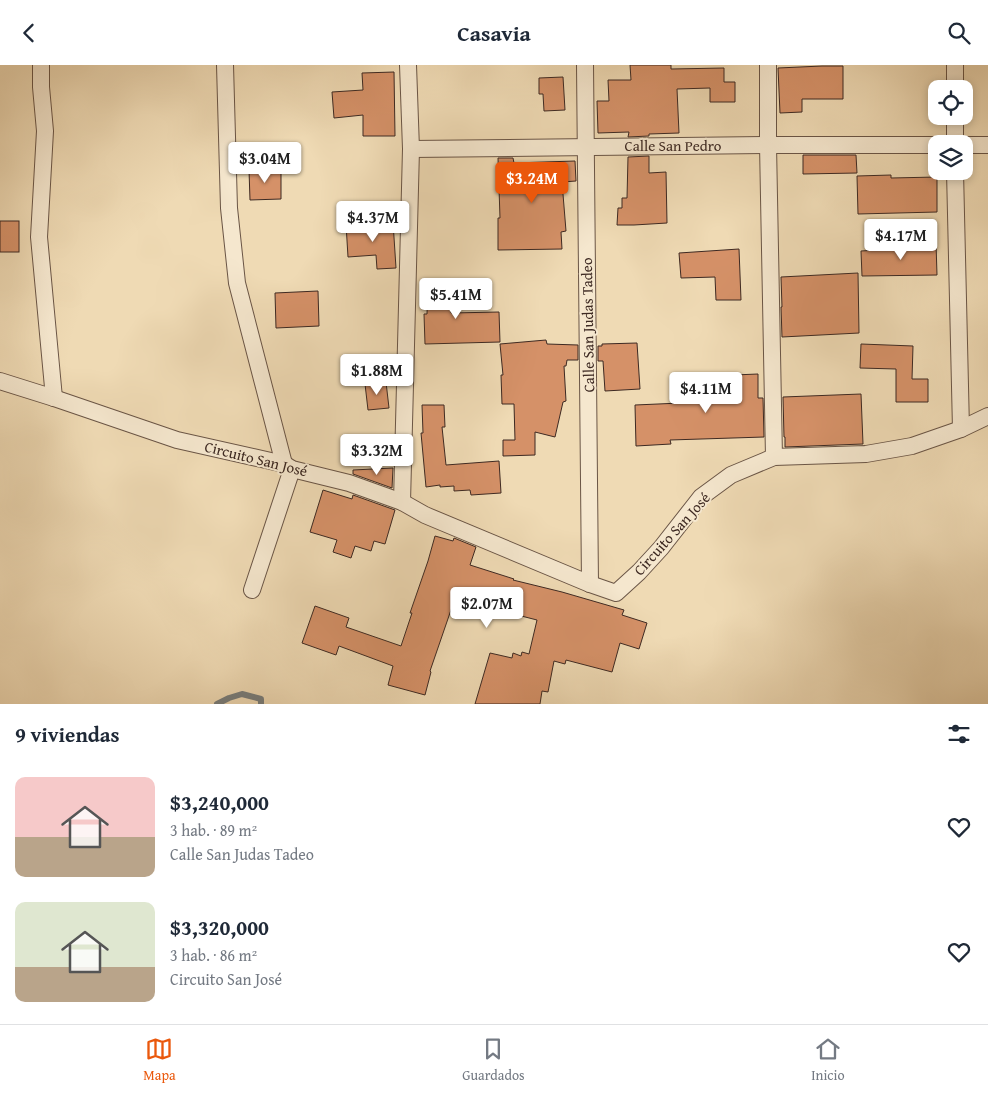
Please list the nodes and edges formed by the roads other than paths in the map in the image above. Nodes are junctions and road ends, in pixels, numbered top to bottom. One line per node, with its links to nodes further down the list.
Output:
1 (42, 65): 16 (street)
2 (225, 65): 20 (street)
3 (408, 65): 13 (street)
4 (585, 65): 12 (street, Calle San Judas Tadeo)
5 (768, 65): 8 (street)
6 (955, 65): 7 (street)
7 (955, 80)
8 (768, 145): 9 (street, Calle San Pedro); 12 (street, Calle San Pedro); 19 (street)
9 (928, 145)
10 (973, 145): 11 (street)
11 (988, 145)
12 (586, 147): 13 (street, Calle San Pedro); 22 (street, Calle San Judas Tadeo)
13 (411, 149): 21 (street)
14 (955, 180): 18 (street)
15 (0, 381): 16 (street, Circuito San José)
16 (54, 398): 20 (street, Circuito San José)
17 (988, 416): 18 (street, Circuito San José)
18 (961, 429): 19 (street, Circuito San José)
19 (774, 457): 22 (street, Circuito San José)
20 (288, 467): 21 (street, Circuito San José); 23 (street)
21 (402, 502): 22 (street, Circuito San José)
22 (590, 585)
23 (252, 590)

